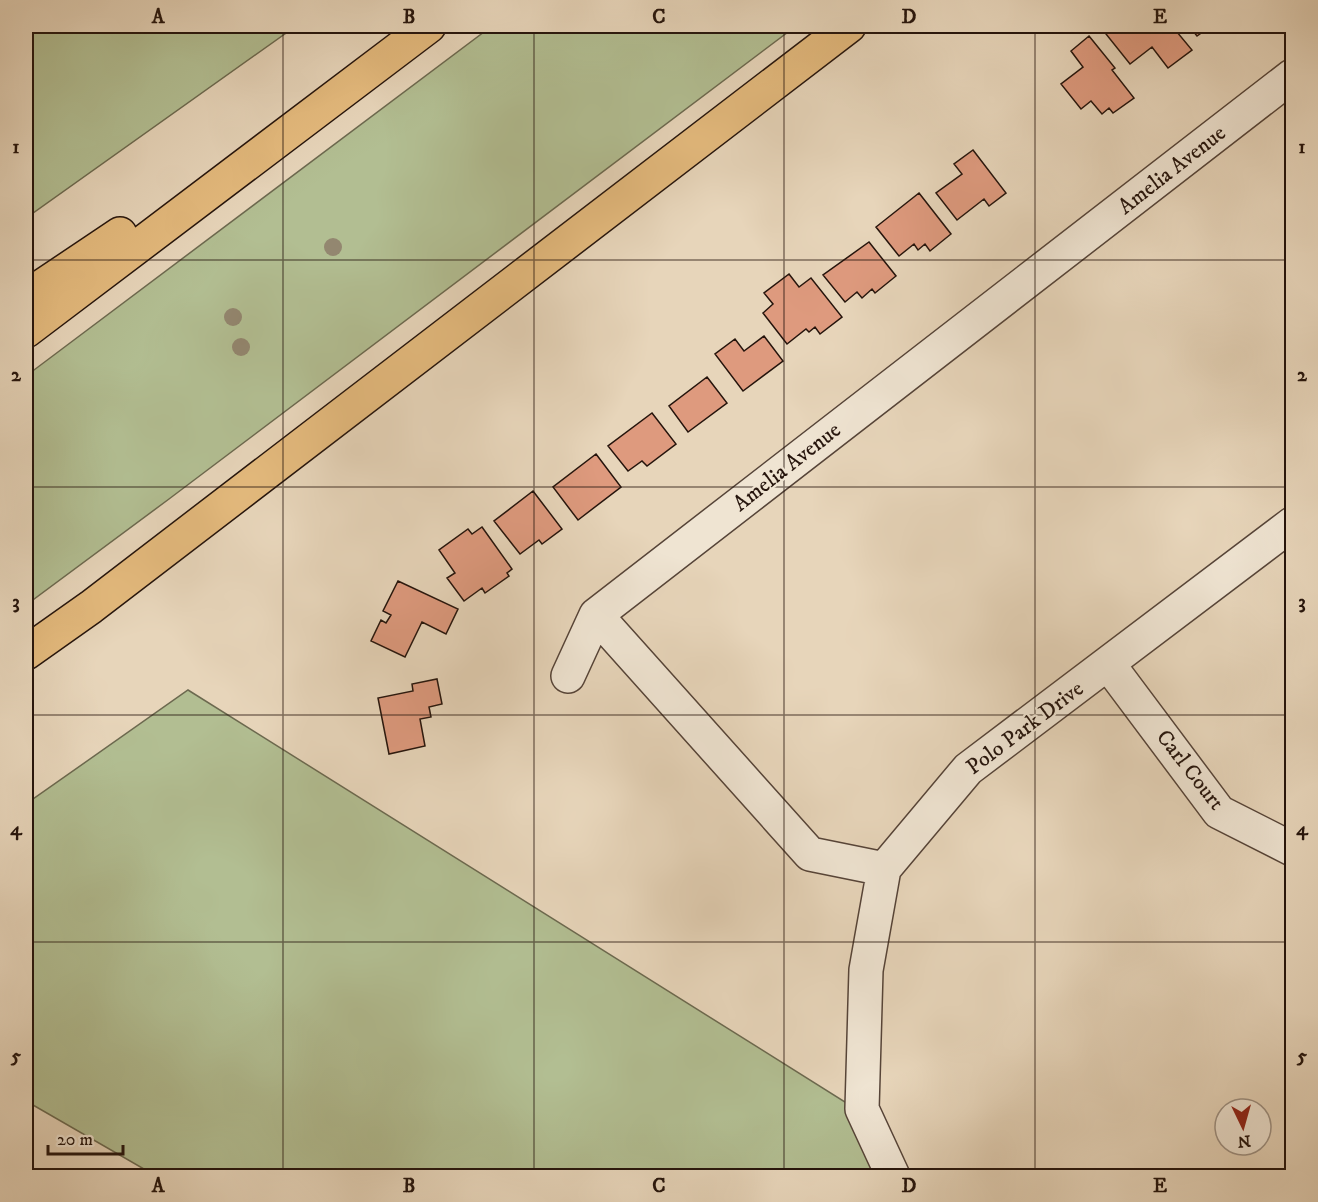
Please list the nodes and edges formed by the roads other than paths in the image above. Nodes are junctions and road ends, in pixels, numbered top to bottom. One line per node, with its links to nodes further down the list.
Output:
1 (849, 26): 6 (highway)
2 (424, 29): 4 (highway); 5 (highway)
3 (1293, 76): 8 (street, Amelia Avenue)
4 (26, 297)
5 (26, 331)
6 (367, 395): 9 (highway); 12 (highway)
7 (1293, 524): 10 (street, Polo Park Drive)
8 (596, 615): 11 (street); 14 (street)
9 (26, 653)
10 (1108, 665): 13 (street, Carl Court); 14 (street, Polo Park Drive)
11 (568, 676)
12 (26, 678)
13 (1293, 849)
14 (884, 868): 15 (street)
15 (893, 1176)

